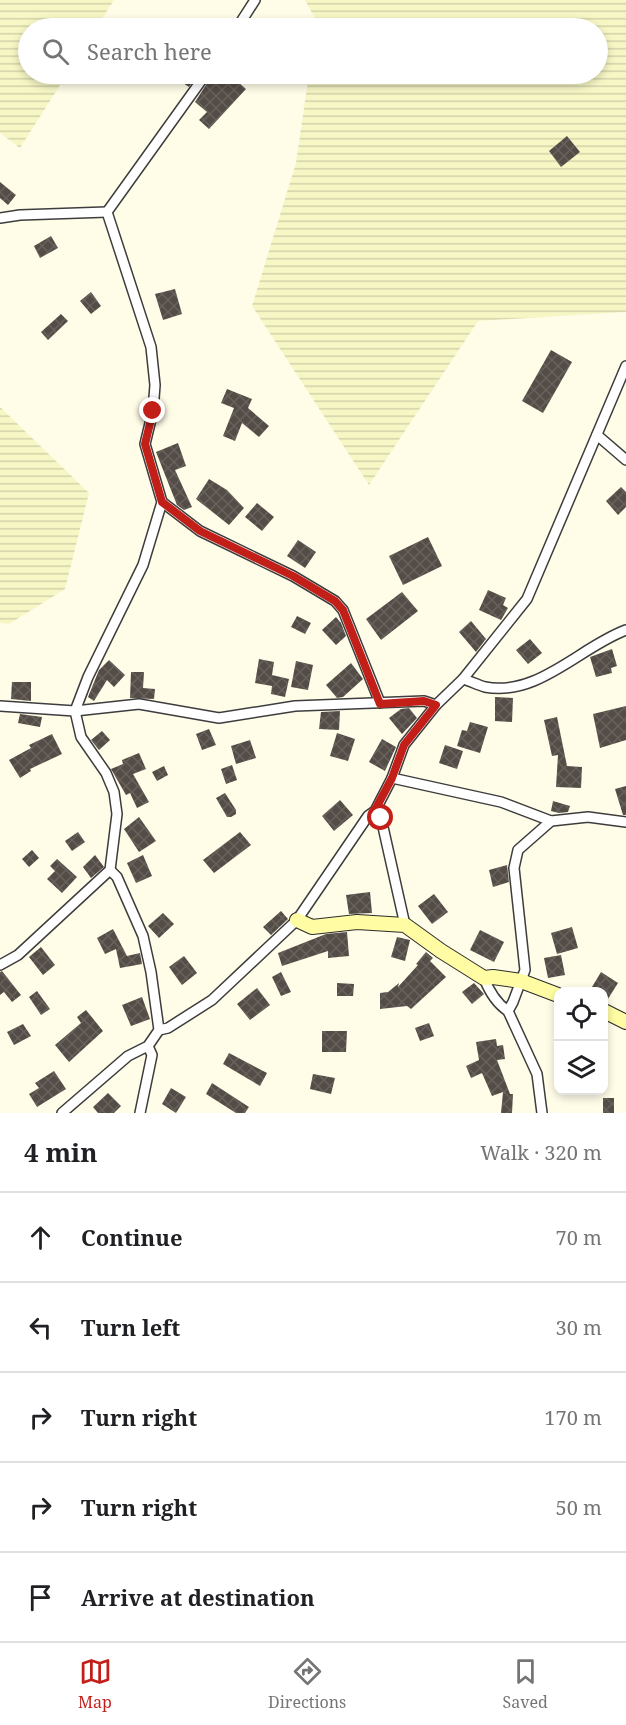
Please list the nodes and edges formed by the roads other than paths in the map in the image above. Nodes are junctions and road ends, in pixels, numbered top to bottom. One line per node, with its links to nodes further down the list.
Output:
1 (255, 0): 2 (street)
2 (243, 18)
3 (199, 84): 4 (street)
4 (107, 212): 5 (street); 9 (street)
5 (0, 218)
6 (626, 366): 7 (street)
7 (597, 435): 8 (street); 11 (street)
8 (626, 460)
9 (162, 502): 12 (street); 15 (street)
10 (626, 630): 11 (street)
11 (464, 679): 13 (street)
12 (380, 704): 13 (street); 15 (street)
13 (436, 705): 16 (street)
14 (0, 706): 15 (street)
15 (75, 711): 20 (street)
16 (392, 778): 17 (street); 18 (street)
17 (375, 810): 21 (street); 22 (street)
18 (551, 821): 19 (street); 25 (street)
19 (626, 822)
20 (110, 870): 23 (street); 30 (street)
21 (297, 920): 22 (street); 30 (street)
22 (405, 925): 24 (street)
23 (0, 965)
24 (484, 978): 25 (street); 27 (street)
25 (521, 981): 26 (street); 27 (street)
26 (554, 993)
27 (508, 1011): 34 (street)
28 (608, 1013): 29 (street)
29 (626, 1022)
30 (159, 1030): 31 (street)
31 (148, 1046): 32 (street); 33 (street)
32 (62, 1113)
33 (141, 1113)
34 (542, 1113)

